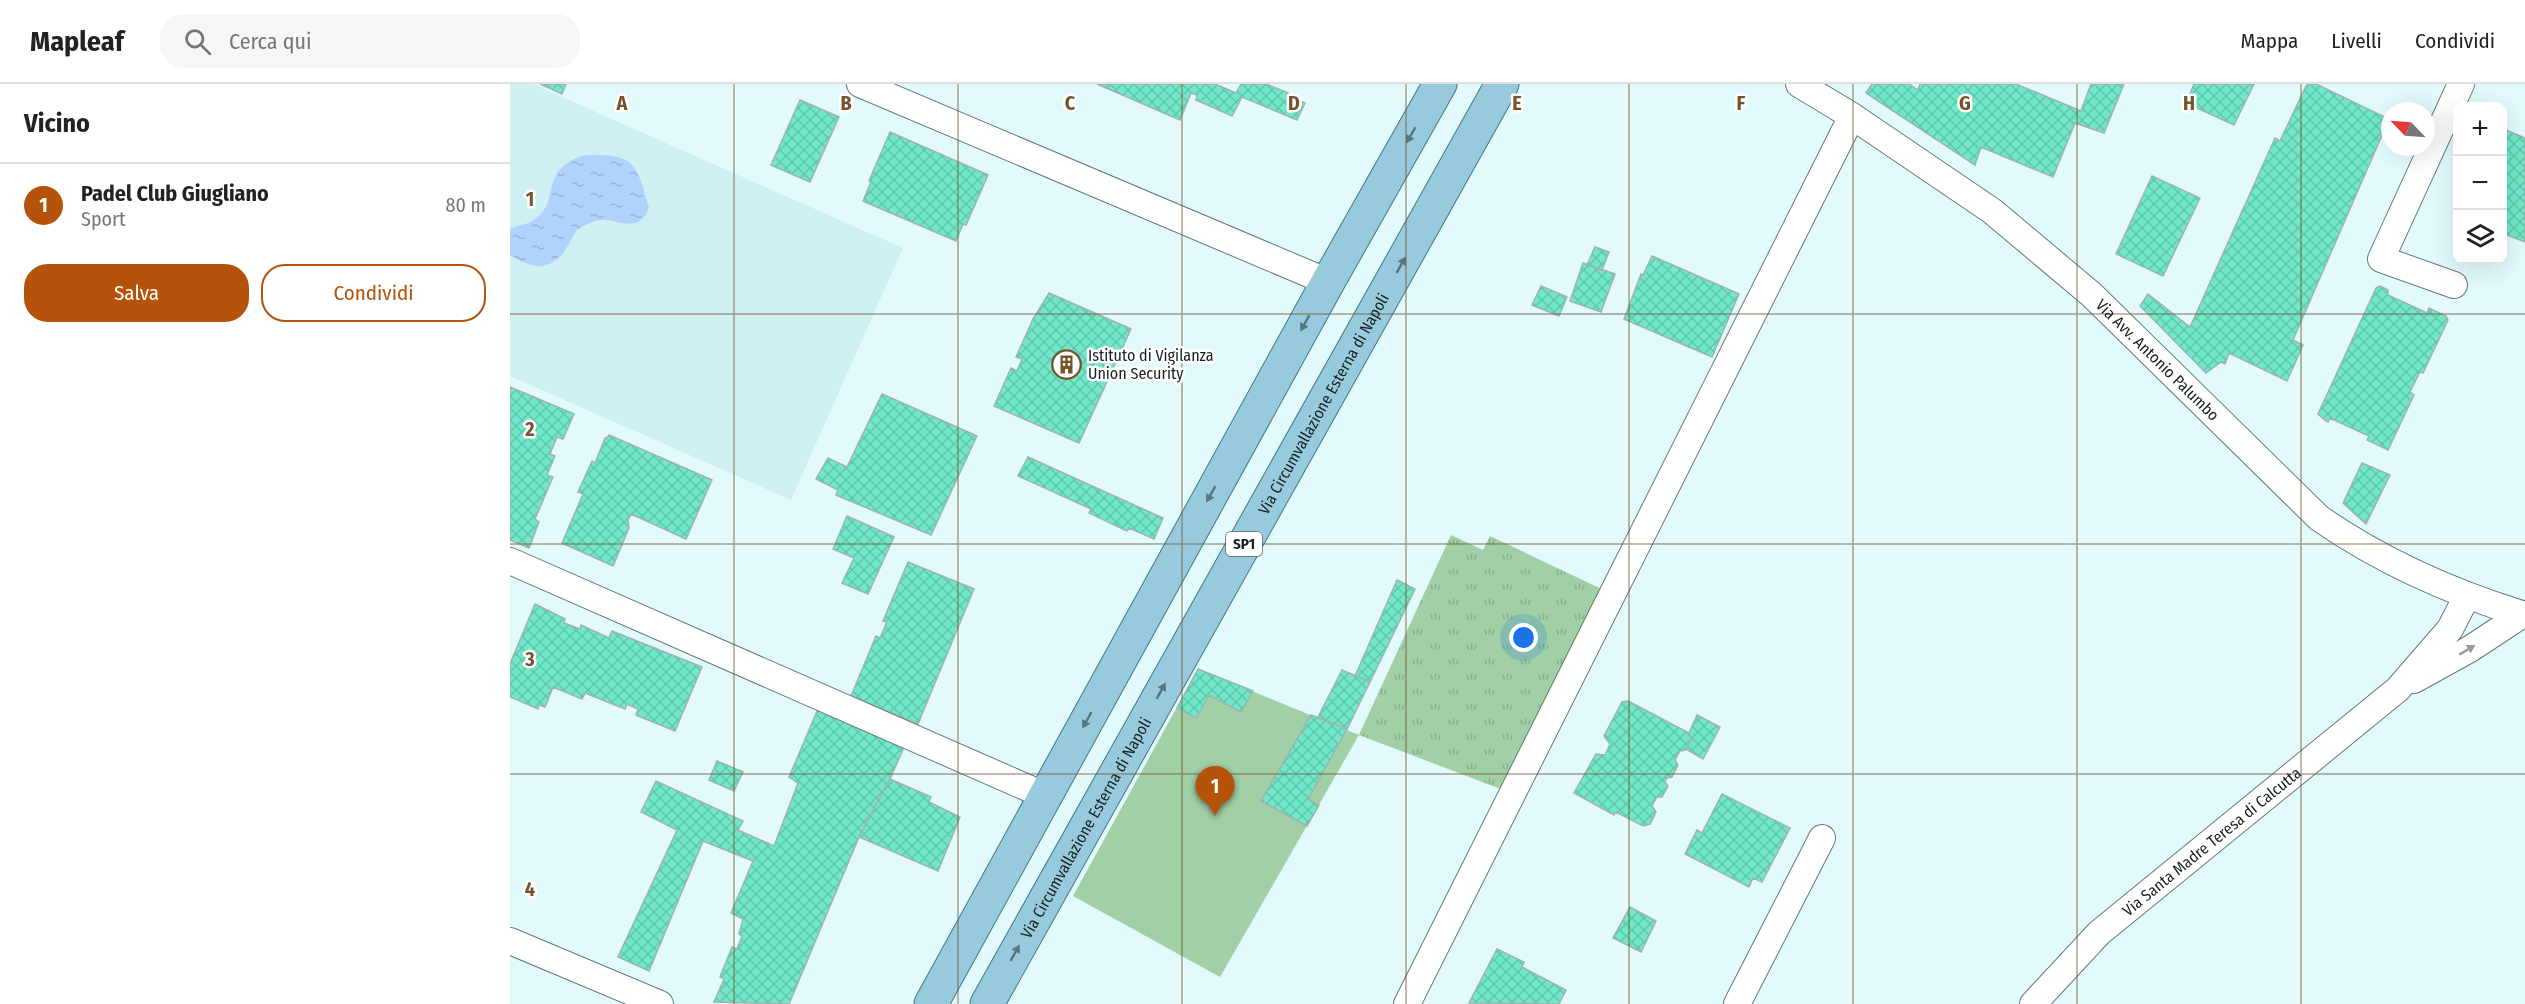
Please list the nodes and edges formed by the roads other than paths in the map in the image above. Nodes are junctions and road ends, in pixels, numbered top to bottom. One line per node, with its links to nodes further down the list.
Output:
1 (860, 84): 7 (street)
2 (1440, 84): 7 (main road, one-way to 7)
3 (1502, 84): 18 (main road, Via Circumvallazione Esterna di Napoli / SP1, one-way to 3)
4 (1799, 84): 6 (street, Via Avv. Antonio Palumbo)
5 (2462, 84): 8 (street)
6 (1852, 116): 10 (street, Via Avv. Antonio Palumbo); 19 (street)
7 (1328, 282): 13 (main road, one-way to 13)
8 (2454, 285)
9 (510, 561): 13 (street)
10 (2468, 596): 11 (street, Via Avv. Antonio Palumbo); 12 (street, Via Santa Madre Teresa di Calcutta)
11 (2524, 614): 12 (street, Via Santa Madre Teresa di Calcutta, one-way to 11)
12 (2398, 689): 21 (street, Via Santa Madre Teresa di Calcutta)
13 (1046, 796): 17 (main road)
14 (1822, 837): 20 (street)
15 (510, 941): 16 (street)
16 (660, 1004)
17 (931, 1004)
18 (987, 1004)
19 (1407, 1004)
20 (1737, 1004)
21 (2033, 1004)

